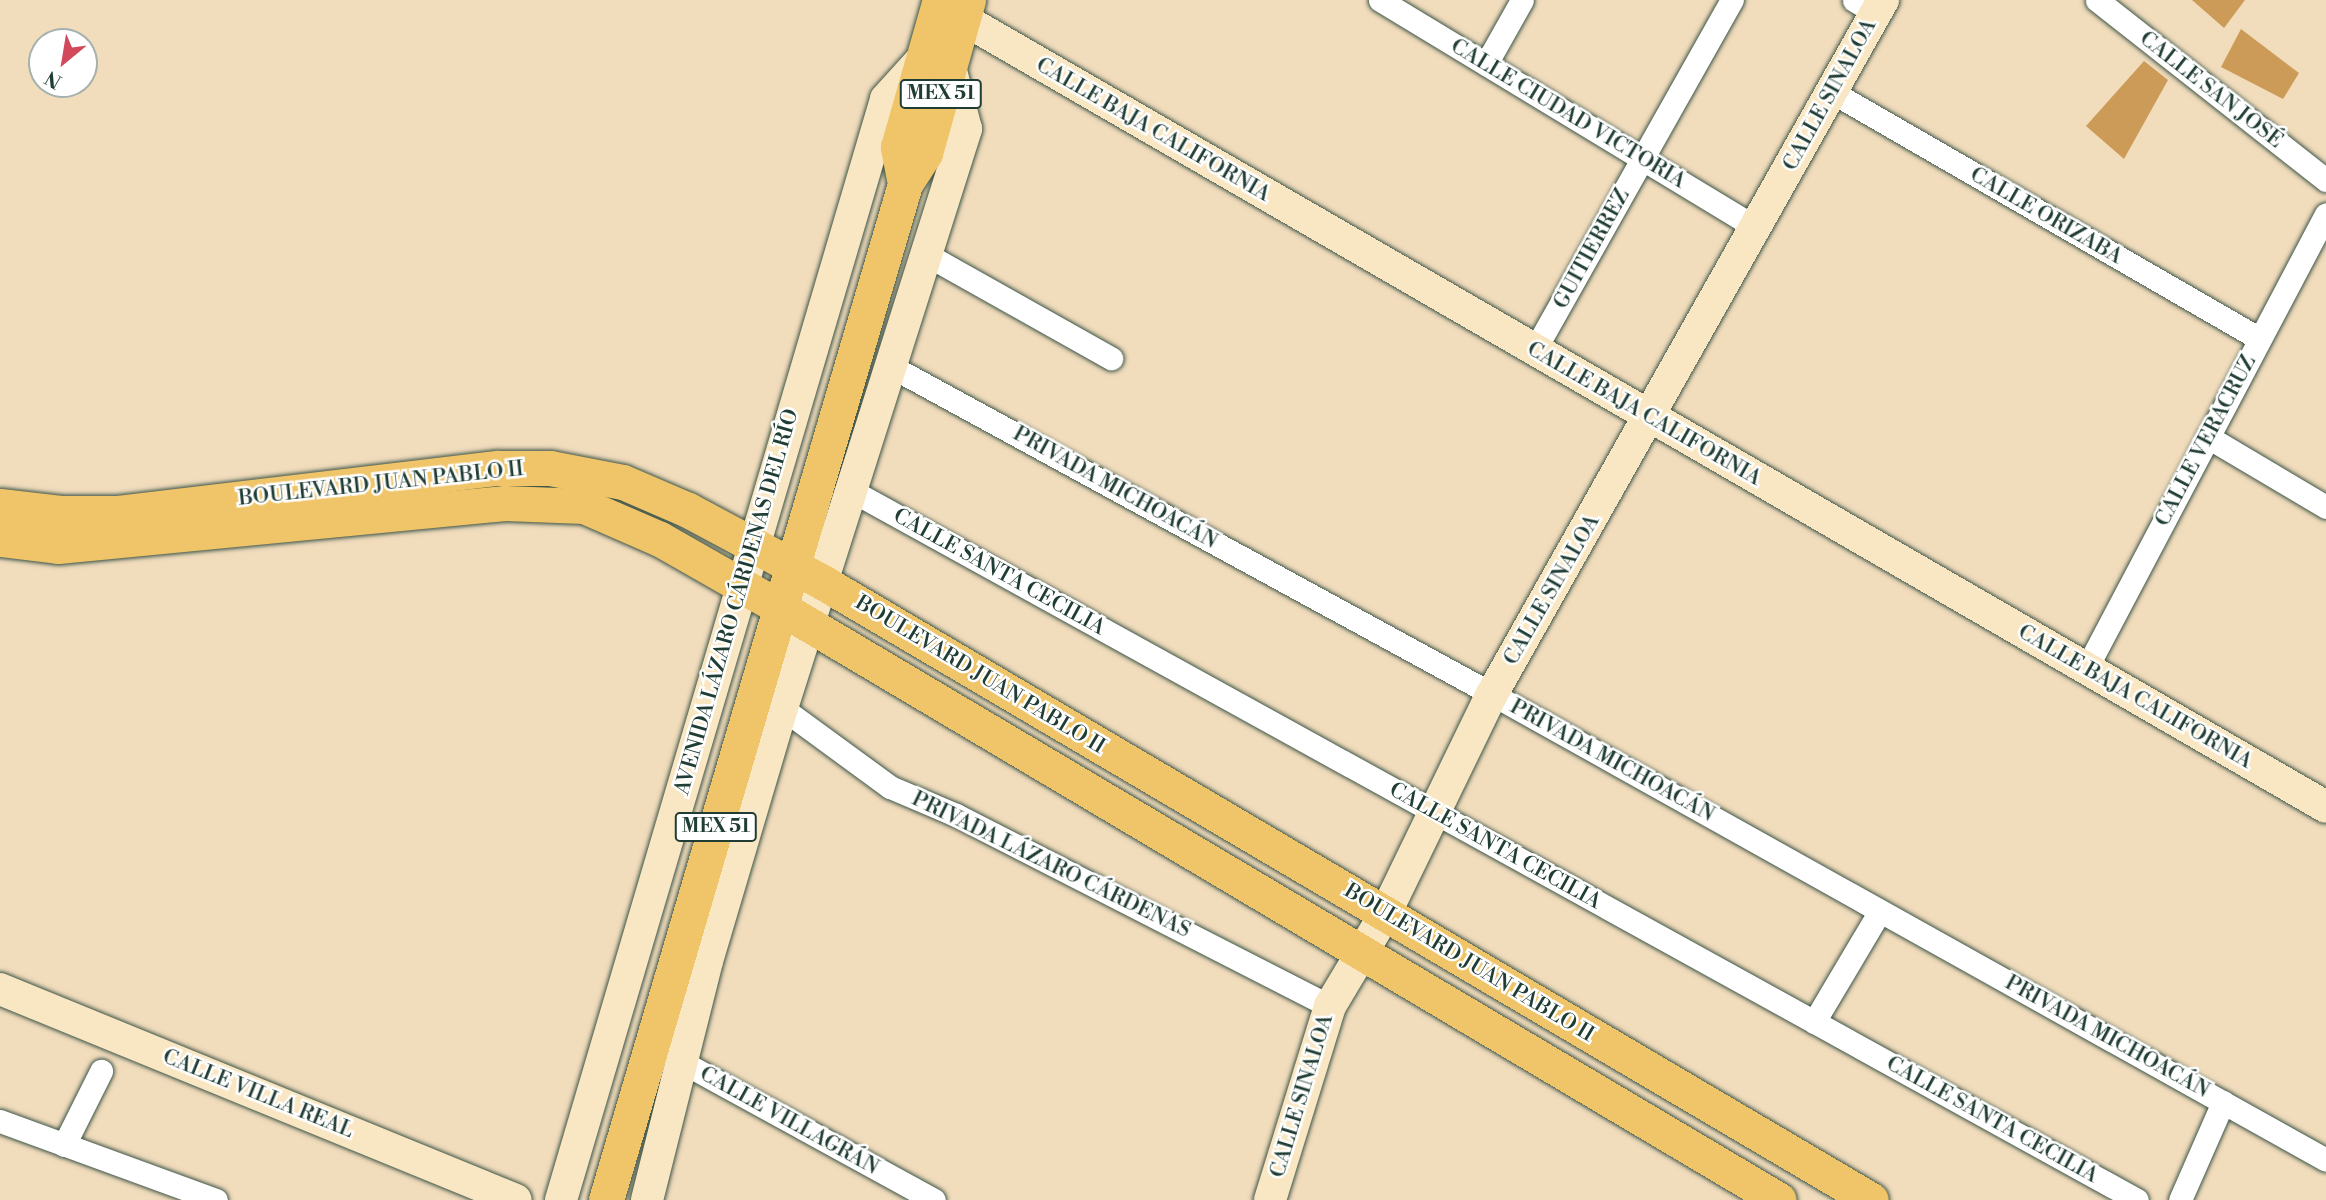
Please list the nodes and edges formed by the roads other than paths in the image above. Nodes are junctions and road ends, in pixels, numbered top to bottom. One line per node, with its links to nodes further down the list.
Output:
1 (1380, 0): 8 (street, CALLE CIUDAD VICTORIA)
2 (1522, 0): 8 (street)
3 (1732, 0): 10 (street, GUITIERREZ)
4 (2097, 0): 11 (street, CALLE SAN JOSÉ)
5 (1871, 4): 9 (street, CALLE SINALOA)
6 (957, 6): 7 (main road, AVENIDA LÁZARO CÁRDENAS DEL RÍO / MEX 51); 16 (street, CALLE BAJA CALIFORNIA)
7 (936, 60): 14 (street, AVENIDA LÁZARO CÁRDENAS DEL RÍO); 25 (street, AVENIDA LÁZARO CÁRDENAS DEL RÍO); 26 (main road, AVENIDA LÁZARO CÁRDENAS DEL RÍO / MEX 51)
8 (1486, 64): 10 (street, CALLE CIUDAD VICTORIA)
9 (1832, 92): 13 (street, CALLE SINALOA); 15 (street, CALLE ORIZABA)
10 (1642, 159): 13 (street, CALLE CIUDAD VICTORIA); 16 (street, GUITIERREZ)
11 (2326, 180)
12 (2326, 214): 15 (street, CALLE VERACRUZ)
13 (1756, 228): 19 (street, CALLE SINALOA)
14 (929, 256): 17 (street); 18 (street, AVENIDA LÁZARO CÁRDENAS DEL RÍO)
15 (2259, 339): 20 (street, CALLE VERACRUZ)
16 (1534, 351): 19 (street, CALLE BAJA CALIFORNIA)
17 (1111, 358)
18 (894, 368): 21 (street, AVENIDA LÁZARO CÁRDENAS DEL RÍO); 30 (street, PRIVADA MICHOACÁN)
19 (1651, 418): 29 (street, CALLE BAJA CALIFORNIA); 30 (street, CALLE SINALOA)
20 (2208, 437): 23 (street); 29 (street, CALLE VERACRUZ)
21 (854, 492): 26 (street, AVENIDA LÁZARO CÁRDENAS DEL RÍO); 33 (street, CALLE SANTA CECILIA)
22 (0, 506): 25 (main road, BOULEVARD JUAN PABLO II)
23 (2326, 507)
24 (0, 539): 27 (main road, BOULEVARD JUAN PABLO II)
25 (753, 543): 26 (main road, BOULEVARD JUAN PABLO II); 27 (street, AVENIDA LÁZARO CÁRDENAS DEL RÍO)
26 (809, 575): 28 (main road, AVENIDA LÁZARO CÁRDENAS DEL RÍO / MEX 51); 35 (main road, BOULEVARD JUAN PABLO II)
27 (743, 586): 28 (main road, BOULEVARD JUAN PABLO II); 48 (street, AVENIDA LÁZARO CÁRDENAS DEL RÍO)
28 (795, 616): 31 (street, AVENIDA LÁZARO CÁRDENAS DEL RÍO); 36 (main road, BOULEVARD JUAN PABLO II); 49 (main road, AVENIDA LÁZARO CÁRDENAS DEL RÍO / MEX 51)
29 (2086, 669): 32 (street, CALLE BAJA CALIFORNIA)
30 (1492, 694): 33 (street, CALLE SINALOA); 34 (street, PRIVADA MICHOACÁN)
31 (782, 708): 38 (street, PRIVADA LÁZARO CÁRDENAS); 40 (street, AVENIDA LÁZARO CÁRDENAS DEL RÍO)
32 (2326, 807)
33 (1432, 811): 35 (street, CALLE SINALOA); 39 (street, CALLE SANTA CECILIA)
34 (1880, 911): 39 (street); 42 (street, PRIVADA MICHOACÁN)
35 (1385, 914): 36 (street, CALLE SINALOA); 54 (main road, BOULEVARD JUAN PABLO II)
36 (1362, 953): 38 (street, CALLE SINALOA); 53 (main road, BOULEVARD JUAN PABLO II)
37 (0, 989): 47 (street, CALLE VILLA REAL)
38 (1330, 1006): 52 (street, CALLE SINALOA)
39 (1814, 1022): 55 (street, CALLE SANTA CECILIA)
40 (682, 1062): 50 (street, AVENIDA LÁZARO CÁRDENAS DEL RÍO); 51 (street, CALLE VILLAGRÁN)
41 (101, 1071): 44 (street)
42 (2223, 1102): 45 (street, PRIVADA MICHOACÁN); 56 (street)
43 (0, 1121): 44 (street)
44 (64, 1145): 46 (street)
45 (2326, 1160)
46 (216, 1200)
47 (516, 1200)
48 (561, 1200)
49 (606, 1200)
50 (647, 1200)
51 (934, 1200)
52 (1270, 1200)
53 (1779, 1200)
54 (1871, 1200)
55 (2137, 1200)
56 (2180, 1200)

